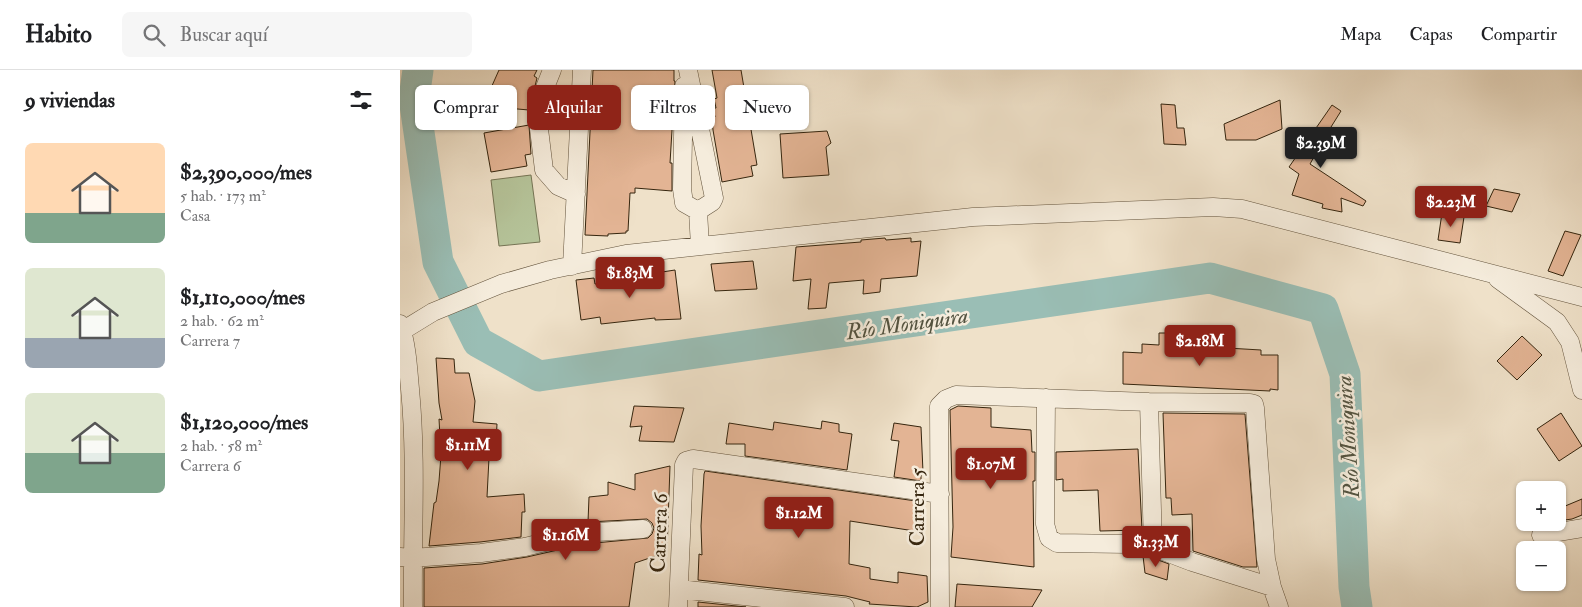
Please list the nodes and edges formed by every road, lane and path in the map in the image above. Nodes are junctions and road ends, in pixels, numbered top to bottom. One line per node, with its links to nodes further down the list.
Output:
1 (552, 70): 4 (street)
2 (582, 70): 4 (street)
3 (686, 70): 5 (street); 5 (street)
4 (576, 194): 7 (street)
5 (698, 211): 6 (street)
6 (700, 246): 7 (street); 8 (street)
7 (572, 266): 10 (street)
8 (1491, 273): 9 (street); 11 (street)
9 (1582, 297)
10 (401, 328): 19 (street)
11 (1582, 390)
12 (1046, 398): 13 (street); 14 (street, Carrera 5); 18 (street)
13 (1149, 402): 18 (street); 20 (street)
14 (940, 494): 21 (street, Carrera 6); 25 (street, Carrera 5)
15 (1582, 528): 17 (street)
16 (643, 529): 19 (street)
17 (1541, 535)
18 (1153, 547): 20 (street)
19 (406, 557): 22 (street)
20 (1272, 587): 26 (street)
21 (679, 588): 23 (street, Carrera 6); 24 (street)
22 (413, 607)
23 (678, 607)
24 (845, 607)
25 (940, 607)
26 (1279, 607)

